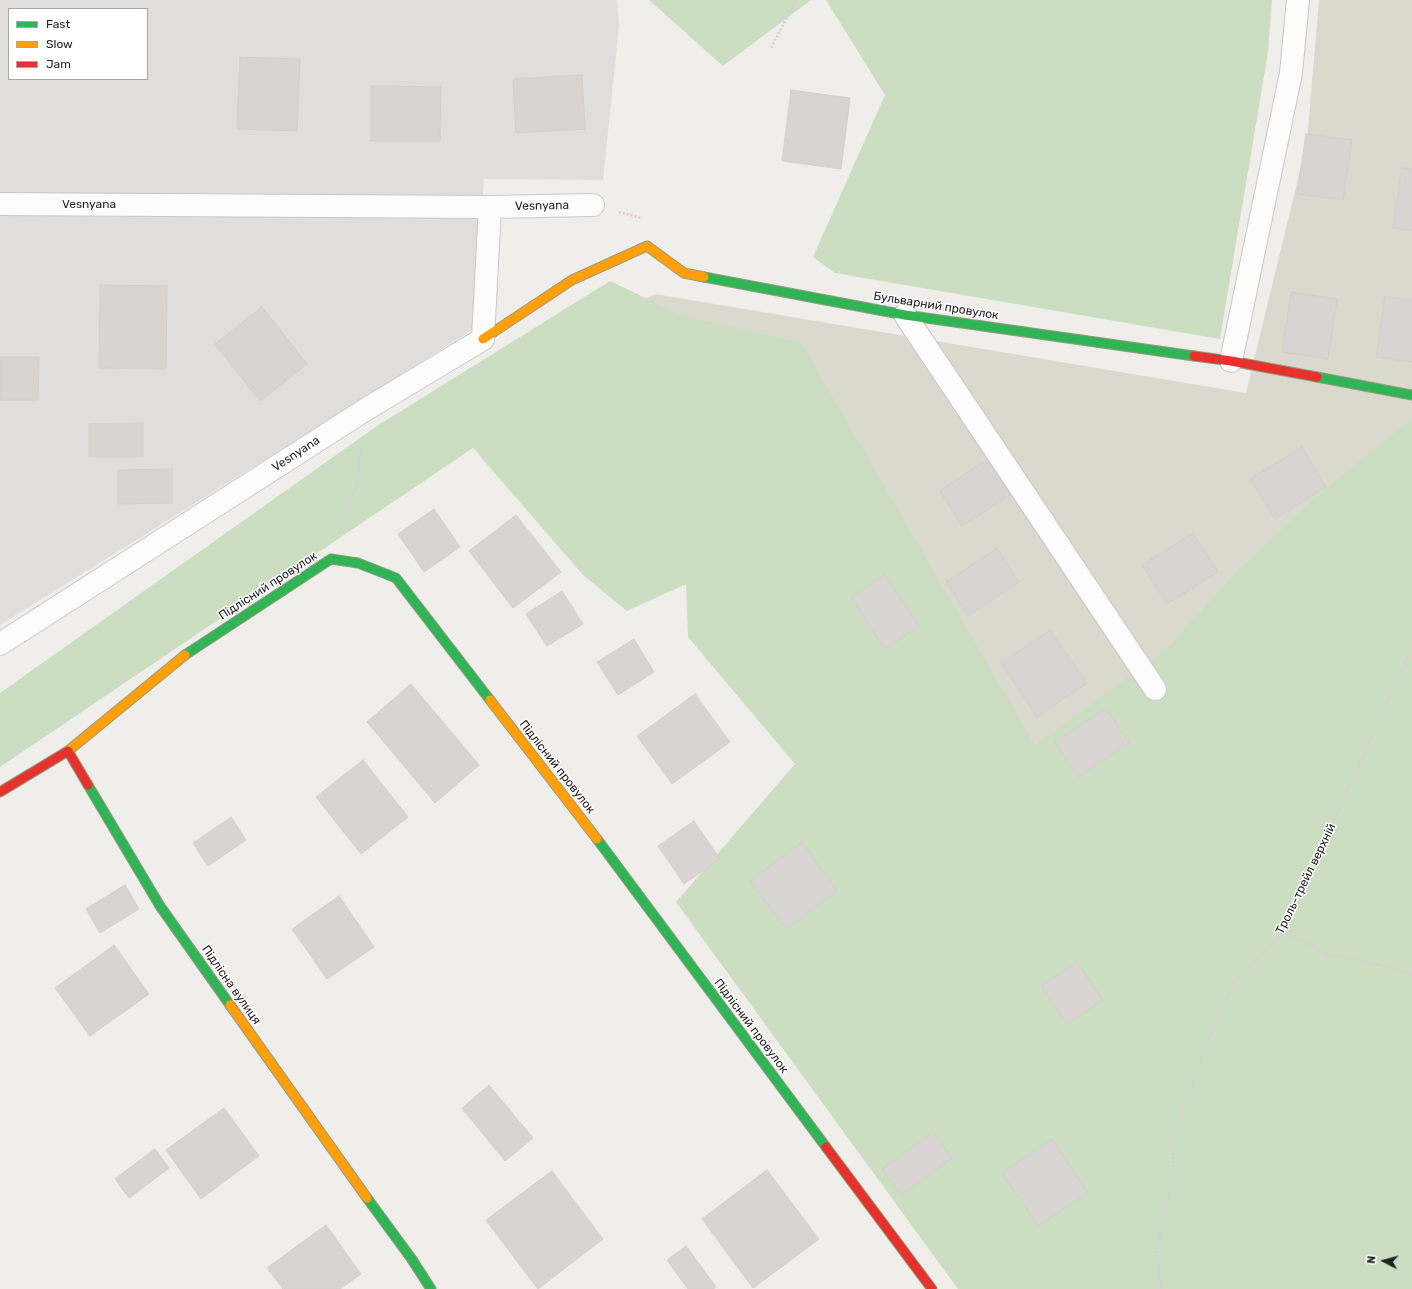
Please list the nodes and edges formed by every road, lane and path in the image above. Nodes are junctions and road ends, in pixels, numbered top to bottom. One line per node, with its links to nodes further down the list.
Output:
1 (796, 0): 3 (path)
2 (1298, 0): 9 (street)
3 (771, 48)
4 (0, 204): 6 (street, Vesnyana)
5 (593, 205): 6 (street, Vesnyana)
6 (490, 207): 8 (street)
7 (905, 315): 8 (street, Бульварний провулок); 9 (street, Бульварний провулок); 15 (street)
8 (483, 339): 11 (street, Vesnyana)
9 (1231, 361): 10 (street, Бульварний провулок)
10 (1412, 395)
11 (365, 410): 12 (path); 13 (street, Vesnyana)
12 (331, 559): 16 (street, Підлісний провулок); 21 (street, Підлісний провулок)
13 (0, 644)
14 (1412, 647): 18 (path, Троль-трейл верхній)
15 (1155, 688)
16 (68, 751): 17 (street); 20 (street, Підлісна вулиця)
17 (0, 792)
18 (1283, 931): 19 (path); 22 (path, Троль-трейл верхній)
19 (1412, 976)
20 (431, 1289)
21 (932, 1289)
22 (1162, 1289)

